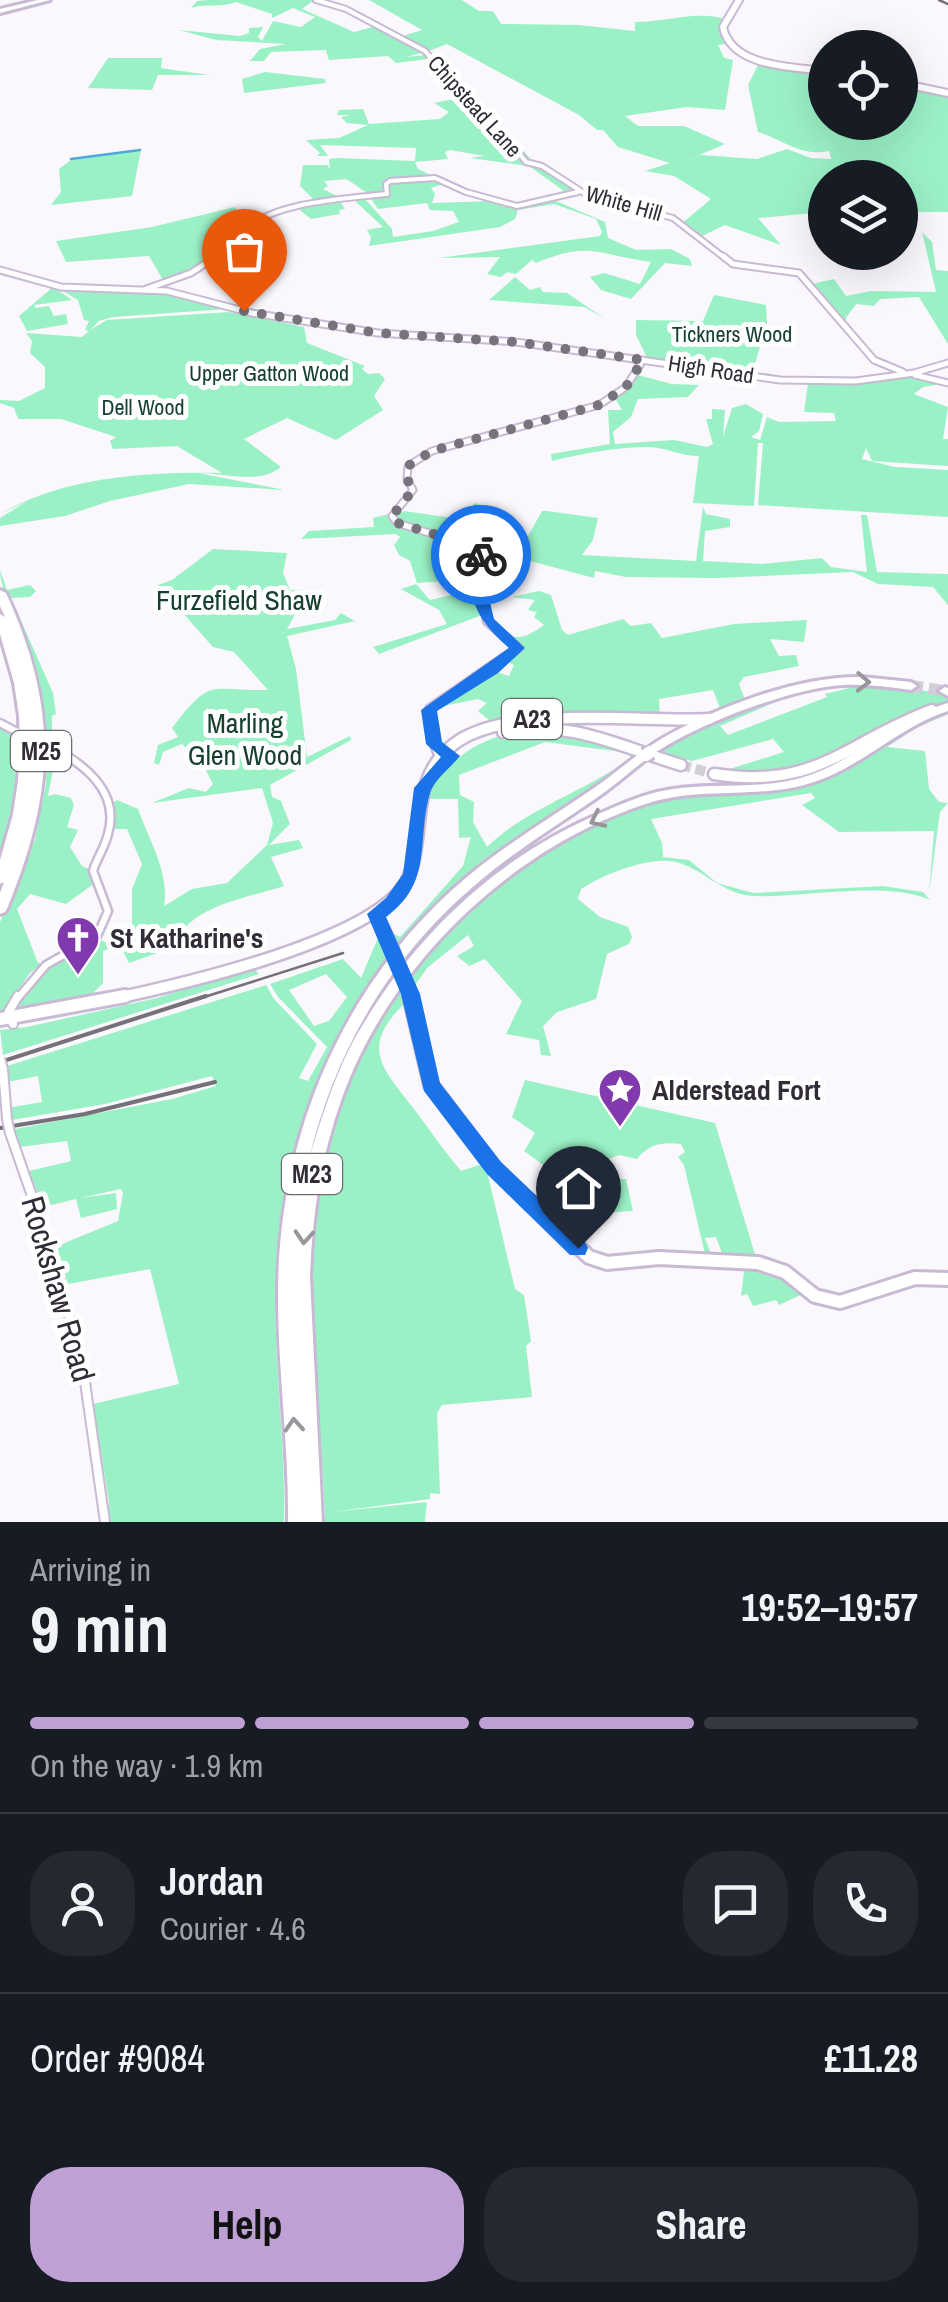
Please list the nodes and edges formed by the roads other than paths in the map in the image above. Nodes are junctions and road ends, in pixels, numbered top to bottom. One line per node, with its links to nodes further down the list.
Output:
1 (44, 0): 4 (highway)
2 (316, 0): 8 (street, Chipstead Lane)
3 (738, 0): 5 (main road)
4 (0, 11)
5 (808, 68)
6 (918, 87): 7 (main road)
7 (948, 94)
8 (526, 162): 9 (street, White Hill)
9 (580, 192): 11 (street); 15 (street, White Hill)
10 (0, 270): 11 (street, High Road)
11 (146, 289): 12 (street, High Road)
12 (643, 360): 15 (street, High Road); 25 (street)
13 (948, 363): 14 (street)
14 (918, 373): 15 (street); 16 (street)
15 (908, 374)
16 (948, 383)
17 (0, 593): 29 (highway, M25)
18 (0, 618): 28 (highway, M25)
19 (912, 686): 21 (highway, A23, one-way to 19)
20 (945, 707): 27 (main road); 36 (highway, M23, one-way to 36)
21 (740, 711): 25 (main road, A23); 35 (highway, M23, one-way to 21)
22 (0, 723): 23 (street)
23 (20, 734)
24 (47, 744): 31 (street)
25 (443, 753): 26 (main road, A23); 30 (main road, A23)
26 (681, 765)
27 (714, 774)
28 (0, 879)
29 (0, 908)
30 (376, 914): 31 (main road, A23); 33 (main road, bridge)
31 (8, 1017)
32 (0, 1059): 34 (street, Rockshaw Road, bridge)
33 (948, 1278)
34 (105, 1522)
35 (297, 1522)
36 (313, 1522)

